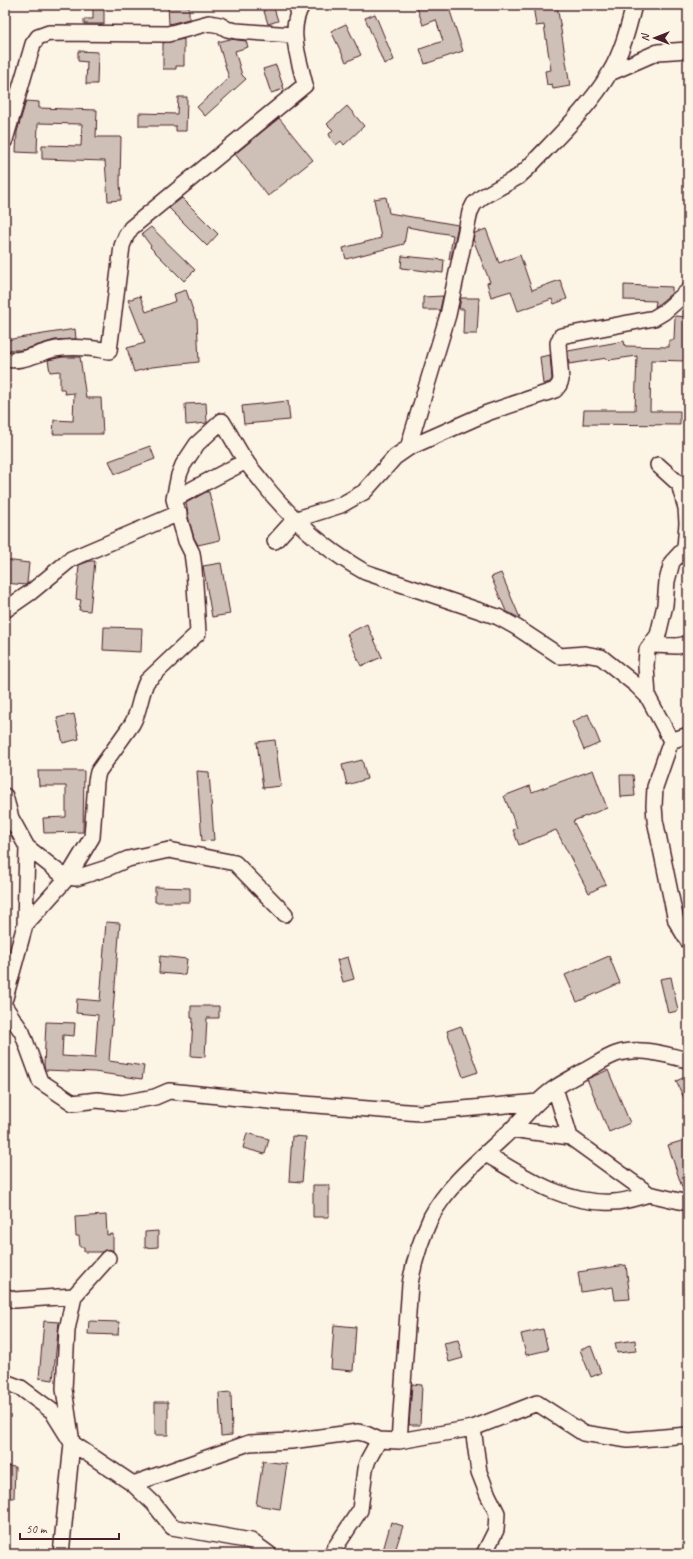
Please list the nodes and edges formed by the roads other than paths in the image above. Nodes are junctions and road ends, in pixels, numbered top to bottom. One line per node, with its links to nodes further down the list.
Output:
1 (302, 5): 3 (street)
2 (634, 5): 5 (street)
3 (294, 35): 6 (street); 8 (street)
4 (688, 50): 5 (street)
5 (610, 73): 9 (street)
6 (6, 134)
7 (688, 291): 9 (street)
8 (5, 360)
9 (408, 448): 14 (street)
10 (246, 461): 12 (street); 12 (street); 14 (street)
11 (658, 465): 18 (street)
12 (174, 499): 13 (street)
13 (179, 513): 16 (street); 24 (street)
14 (294, 520): 15 (street); 19 (street)
15 (275, 541)
16 (5, 610)
17 (688, 644): 18 (street)
18 (651, 645): 19 (street)
19 (648, 697): 21 (street)
20 (688, 735): 21 (street)
21 (671, 742): 27 (street)
22 (5, 796): 23 (street)
23 (27, 846): 24 (street); 26 (street)
24 (68, 877): 25 (street); 26 (street)
25 (285, 914)
26 (24, 925): 28 (street)
27 (688, 941)
28 (5, 998)
29 (5, 1006): 32 (street)
30 (688, 1060): 31 (street)
31 (555, 1088): 32 (street); 34 (street)
32 (538, 1102): 33 (street)
33 (511, 1129): 34 (street); 35 (street)
34 (570, 1136): 36 (street)
35 (486, 1154): 36 (street); 45 (street)
36 (650, 1194): 37 (street)
37 (688, 1203)
38 (108, 1258): 40 (street)
39 (5, 1296): 40 (street)
40 (74, 1296): 46 (street)
41 (5, 1382): 46 (street)
42 (473, 1428): 43 (street); 45 (street); 51 (street)
43 (688, 1435)
44 (379, 1440): 45 (street); 47 (street); 50 (street)
45 (399, 1441)
46 (72, 1443): 47 (street); 48 (street)
47 (133, 1484): 49 (street)
48 (61, 1554)
49 (269, 1554)
50 (331, 1554)
51 (484, 1554)

